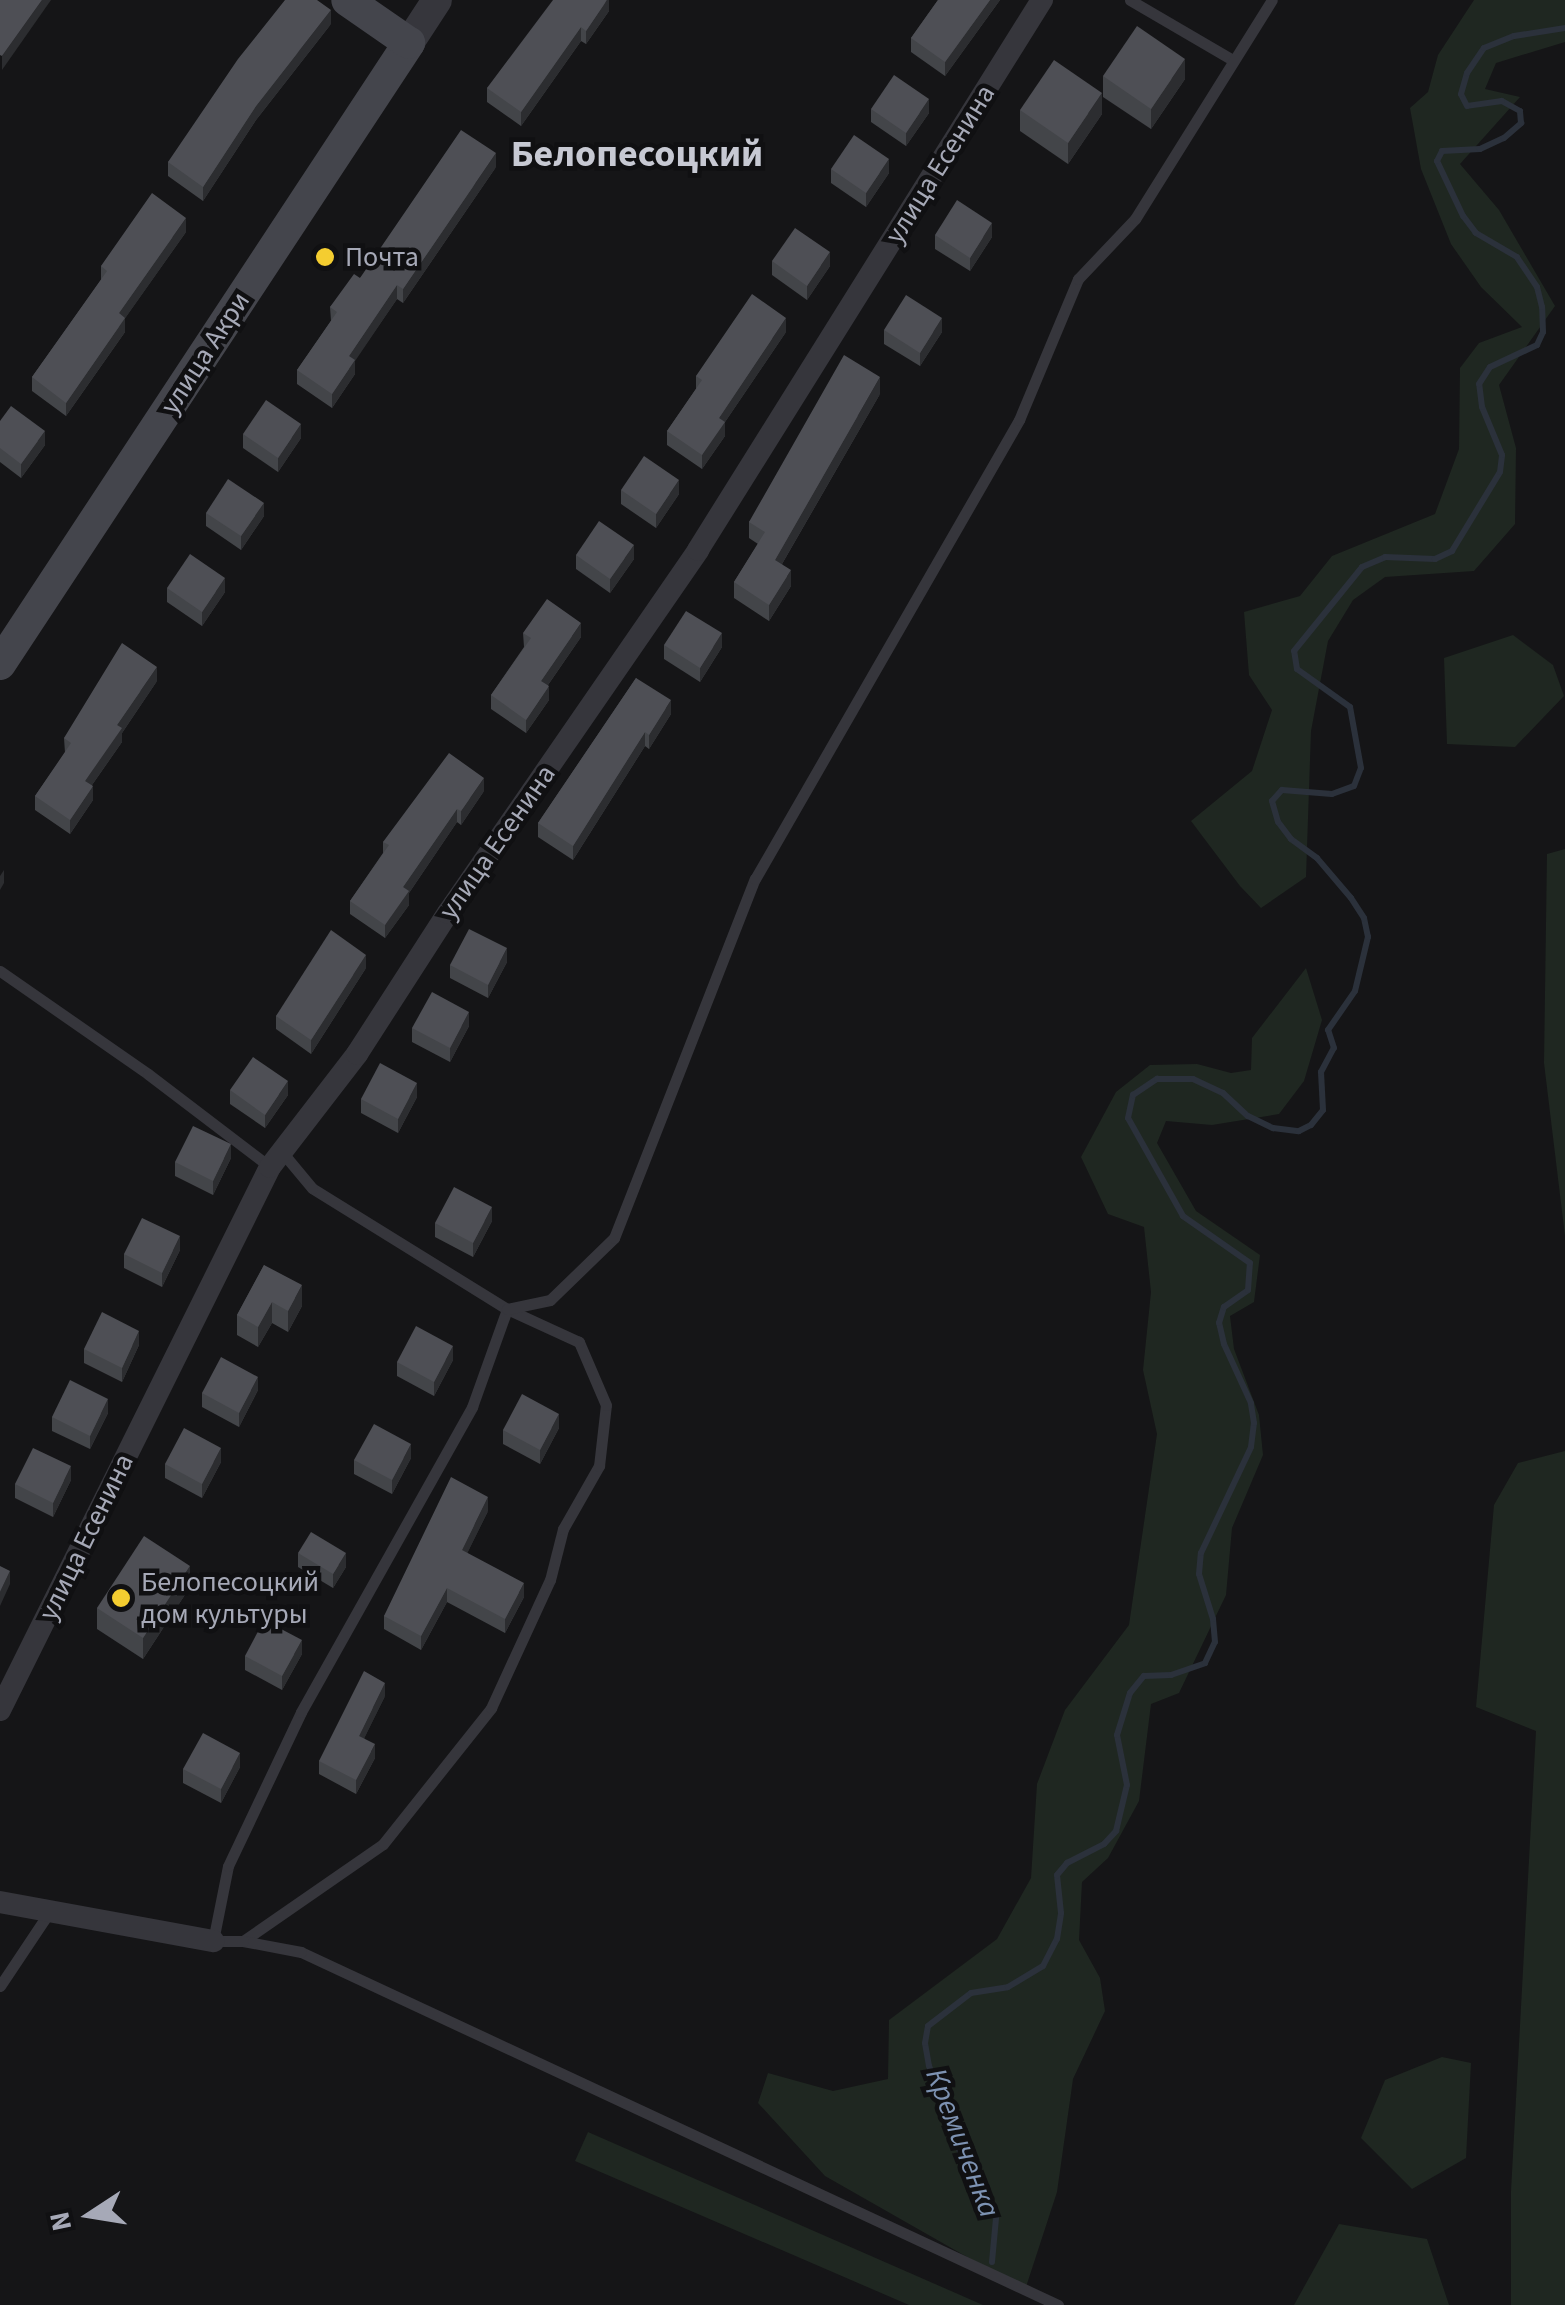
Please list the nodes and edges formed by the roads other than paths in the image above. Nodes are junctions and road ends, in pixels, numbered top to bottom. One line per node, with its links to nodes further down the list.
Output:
1 (347, 0): 6 (main road)
2 (437, 0): 6 (street)
3 (1042, 0): 10 (street, улица Есенина)
4 (1130, 0): 7 (lane)
5 (1272, 0): 7 (lane)
6 (409, 43): 8 (main road, улица Акри)
7 (1231, 59): 11 (lane)
8 (0, 664)
9 (0, 971): 10 (lane)
10 (276, 1159): 11 (lane); 12 (street, улица Есенина)
11 (507, 1309): 15 (lane); 16 (lane)
12 (0, 1710)
13 (0, 1902): 14 (street)
14 (50, 1911): 15 (street); 17 (lane)
15 (213, 1941): 16 (lane)
16 (243, 1941): 18 (lane)
17 (0, 1986)
18 (1058, 2305)

